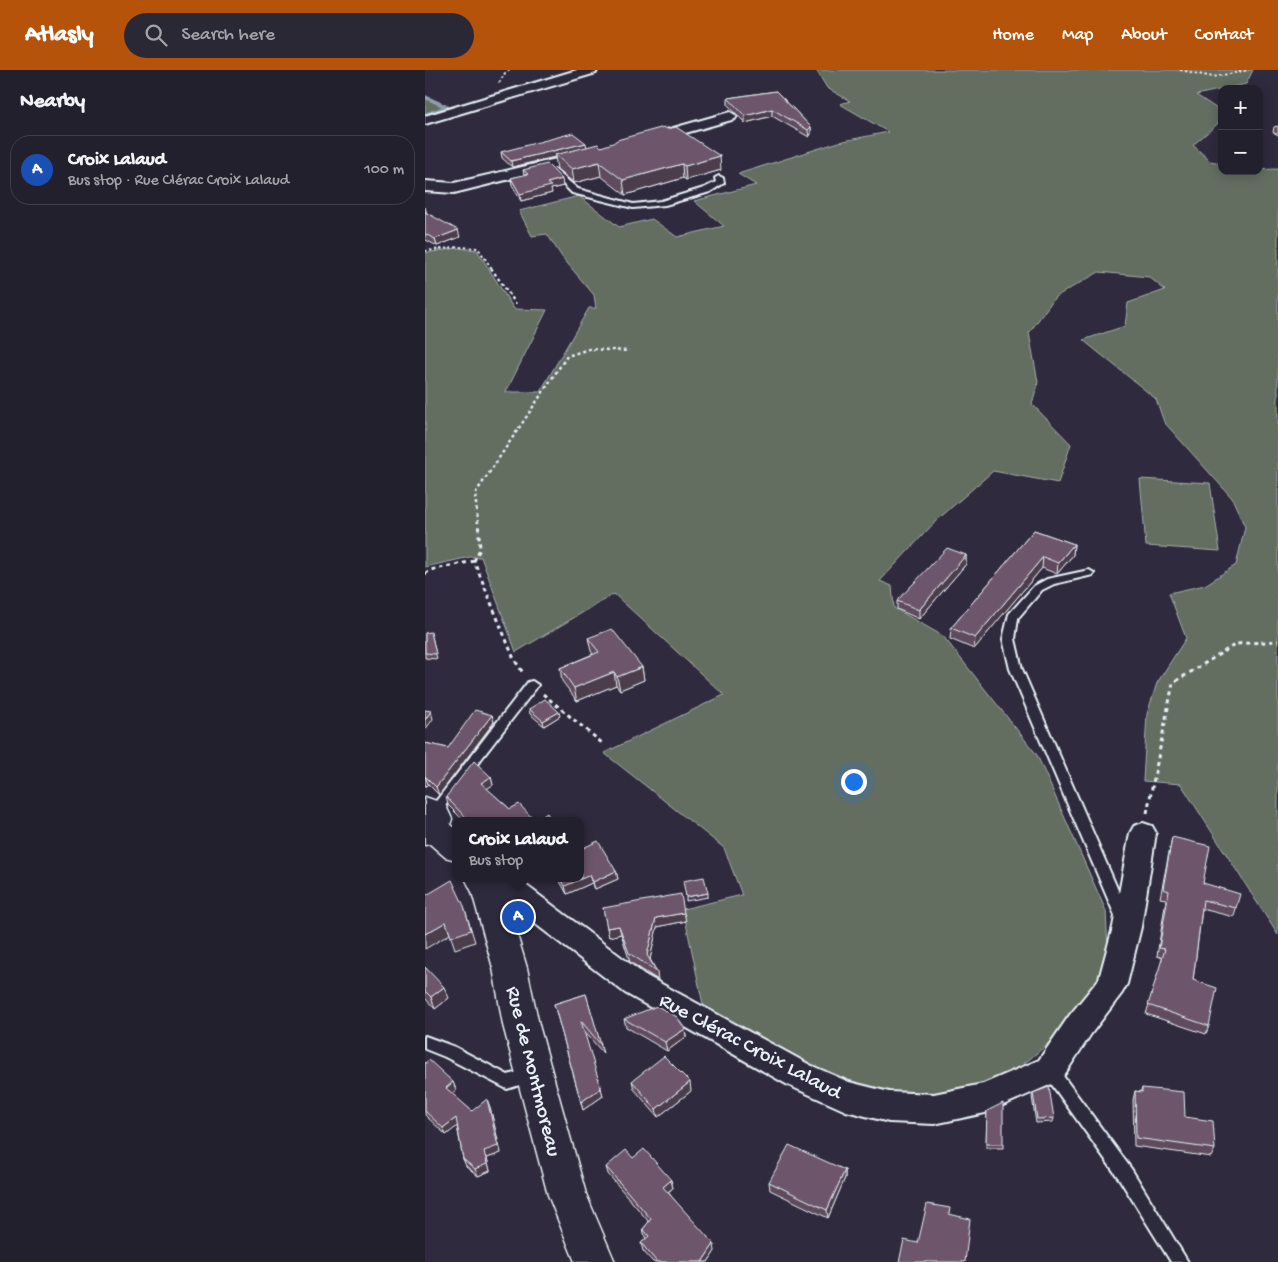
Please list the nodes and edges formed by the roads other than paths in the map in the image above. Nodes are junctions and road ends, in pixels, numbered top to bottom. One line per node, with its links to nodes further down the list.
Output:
1 (591, 70): 3 (street)
2 (730, 116): 4 (street)
3 (425, 120)
4 (637, 143)
5 (601, 152): 6 (street)
6 (548, 166): 7 (lane); 8 (street)
7 (719, 178)
8 (425, 186)
9 (1089, 573): 15 (lane)
10 (532, 685): 11 (lane)
11 (429, 821): 13 (main road)
12 (1143, 833): 15 (street)
13 (452, 845)
14 (485, 884): 17 (street, Rue Clérac Croix Lalaud); 18 (main road, Rue de Montmoreau)
15 (1127, 927): 17 (street)
16 (425, 1042): 18 (lane)
17 (1049, 1070): 20 (lane)
18 (534, 1074): 19 (main road, Rue de Montmoreau)
19 (595, 1262)
20 (1180, 1262)

